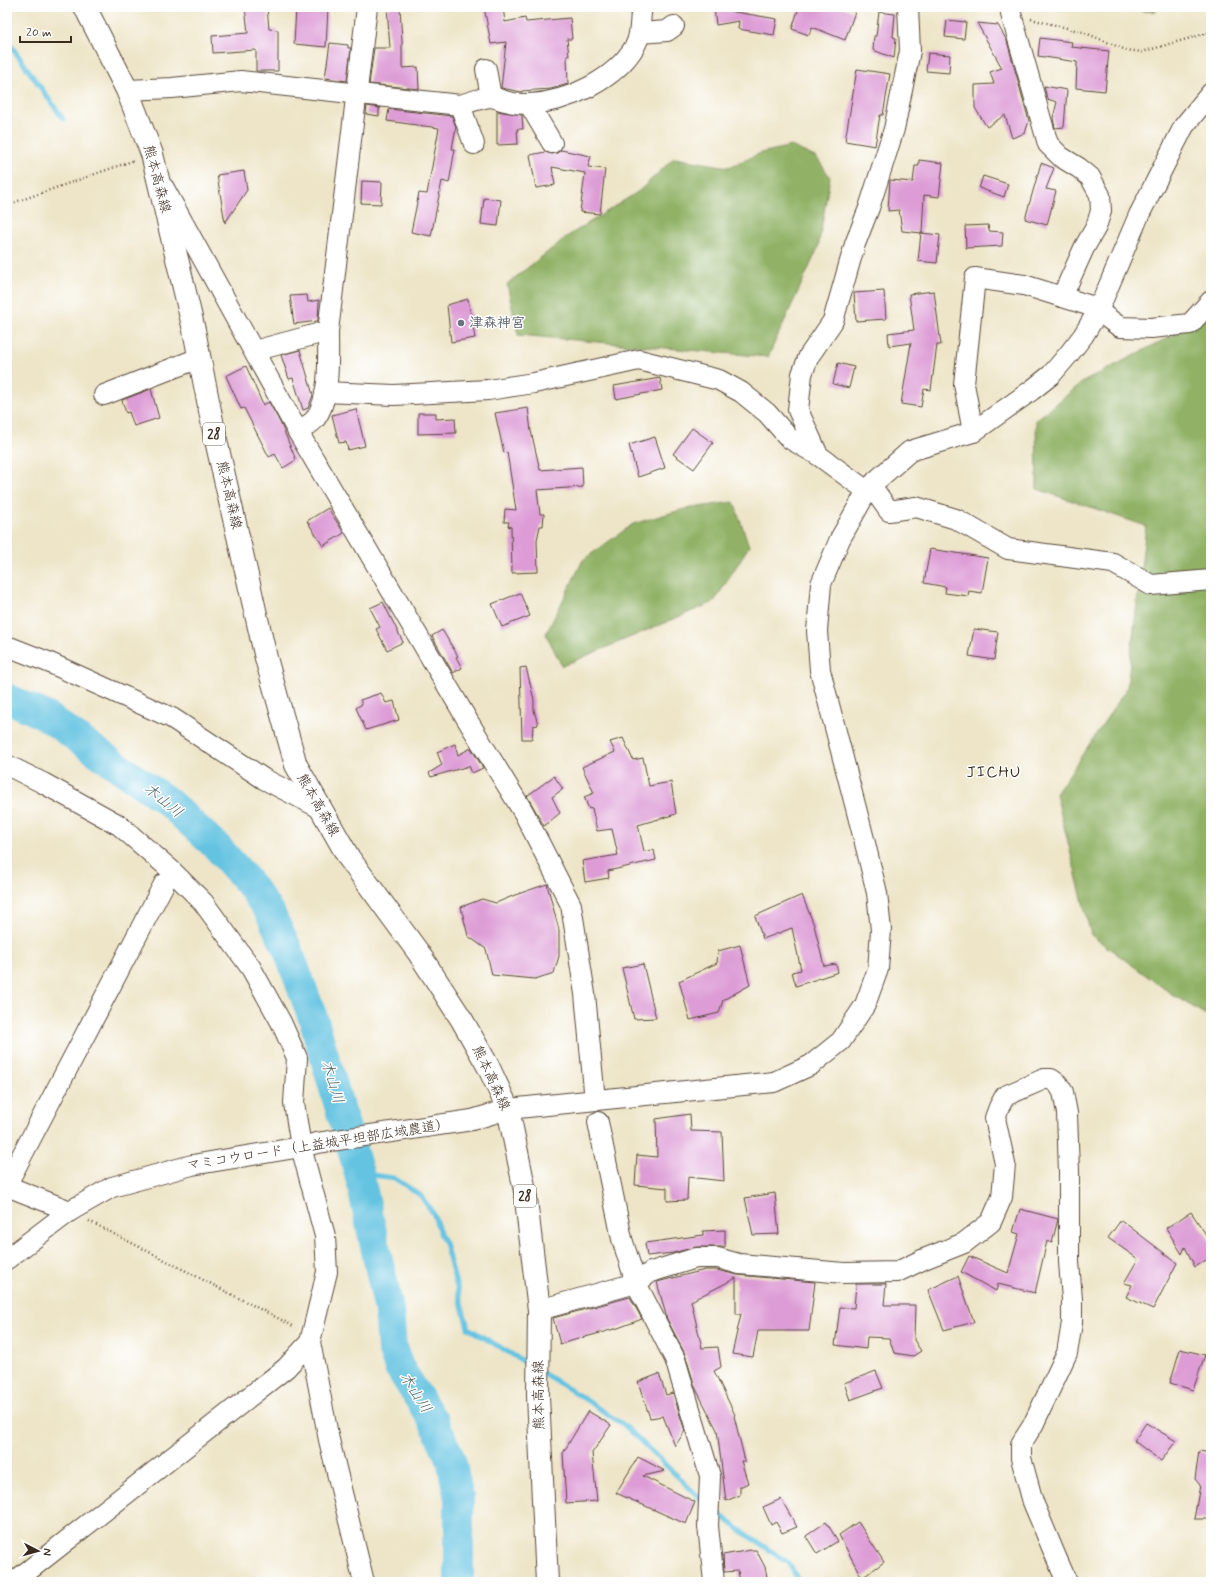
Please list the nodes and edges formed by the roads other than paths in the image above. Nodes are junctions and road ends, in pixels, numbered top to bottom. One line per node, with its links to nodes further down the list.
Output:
1 (85, 7): 9 (main road, 熊本高森線 / 28)
2 (367, 7): 11 (street)
3 (642, 7): 7 (street)
4 (908, 7): 28 (street)
5 (1011, 14): 18 (street)
6 (674, 26): 7 (street)
7 (640, 33): 13 (street)
8 (486, 69): 12 (street)
9 (127, 90): 11 (street); 17 (main road, 熊本高森線 / 28)
10 (1211, 93): 20 (street, マミコウロード（上益城平坦部広域農道）)
11 (357, 94): 14 (street); 21 (street)
12 (490, 97): 13 (street); 14 (street)
13 (529, 104): 15 (street)
14 (460, 105): 16 (street)
15 (552, 142)
16 (474, 144)
17 (158, 176): 22 (street); 23 (main road, 熊本高森線 / 28)
18 (1062, 297): 20 (street); 27 (street)
19 (1211, 301): 20 (street)
20 (1098, 311): 27 (street, マミコウロード（上益城平坦部広域農道）)
21 (328, 331): 22 (street); 24 (street)
22 (254, 351): 26 (street)
23 (199, 358): 25 (street); 33 (main road, 熊本高森線 / 28)
24 (325, 392): 26 (street); 28 (street)
25 (104, 395)
26 (298, 432): 35 (street)
27 (972, 432): 29 (street, マミコウロード（上益城平坦部広域農道）)
28 (818, 455): 29 (street)
29 (867, 491): 30 (street); 36 (street, マミコウロード（上益城平坦部広域農道）)
30 (1211, 580)
31 (7, 646): 33 (street)
32 (7, 765): 38 (street)
33 (320, 808): 36 (main road, 熊本高森線 / 28)
34 (164, 884): 39 (street)
35 (594, 1090)
36 (508, 1109): 38 (street, マミコウロード（上益城平坦部広域農道）); 43 (main road, 熊本高森線 / 28)
37 (598, 1122): 42 (street)
38 (309, 1145): 40 (street, マミコウロード（上益城平坦部広域農道）); 44 (street)
39 (7, 1185): 40 (street)
40 (70, 1211): 41 (street, マミコウロード（上益城平坦部広域農道）)
41 (7, 1259)
42 (636, 1283): 43 (street); 48 (street); 49 (street)
43 (539, 1310): 47 (main road, 熊本高森線 / 28)
44 (310, 1339): 45 (street); 46 (street)
45 (14, 1582)
46 (364, 1582)
47 (547, 1582)
48 (714, 1582)
49 (1067, 1582)

